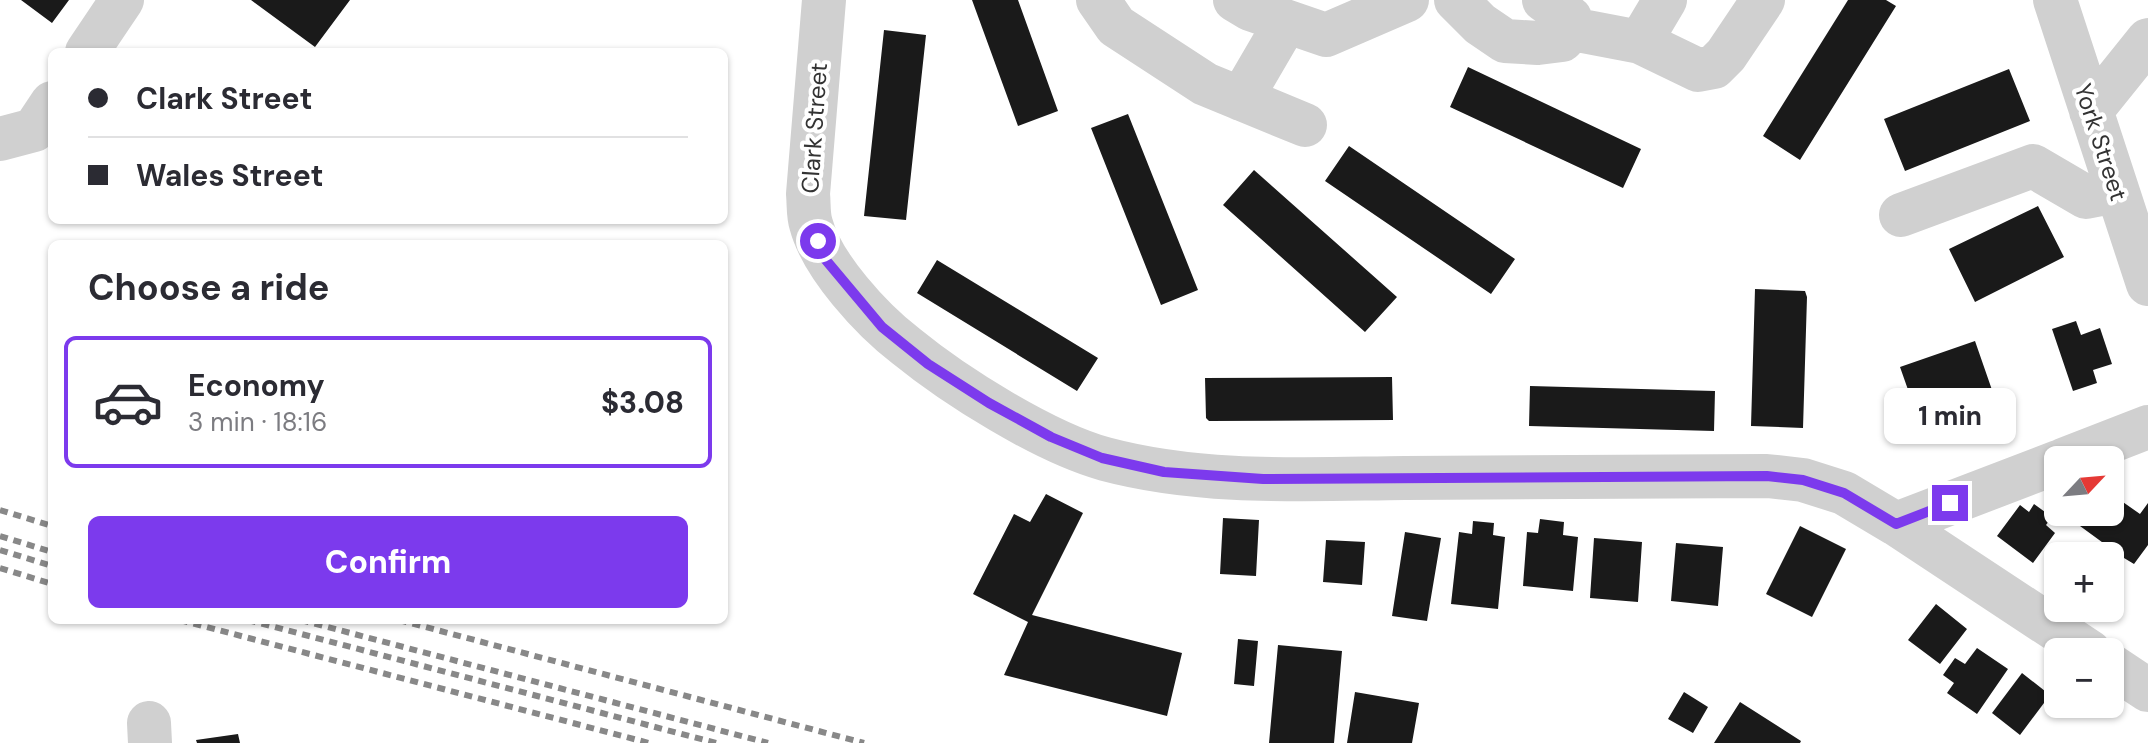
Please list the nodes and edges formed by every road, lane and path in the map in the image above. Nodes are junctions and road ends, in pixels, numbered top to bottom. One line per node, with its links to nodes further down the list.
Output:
1 (122, 0): 14 (street)
2 (824, 0): 26 (street, Clark Street)
3 (1098, 0): 15 (street)
4 (1235, 0): 11 (street)
5 (1407, 0): 11 (street)
6 (1456, 0): 10 (street)
7 (1665, 0): 13 (street)
8 (1763, 0): 13 (street)
9 (2055, 0): 17 (street, York Street)
10 (1558, 14): 13 (street)
11 (1286, 22): 15 (street)
12 (2148, 40): 17 (street)
13 (1640, 42)
14 (90, 48)
15 (1241, 99): 18 (street)
16 (48, 109): 19 (street)
17 (2091, 111): 20 (street, York Street)
18 (1305, 125)
19 (0, 139)
20 (2117, 191): 21 (street); 22 (street, York Street)
21 (1901, 215)
22 (2148, 284)
23 (2148, 427): 24 (street)
24 (2099, 446)
25 (2044, 467): 26 (street)
26 (1896, 524): 27 (street, Clark Street)
27 (2069, 638)
28 (2124, 674): 29 (street)
29 (2148, 690)

